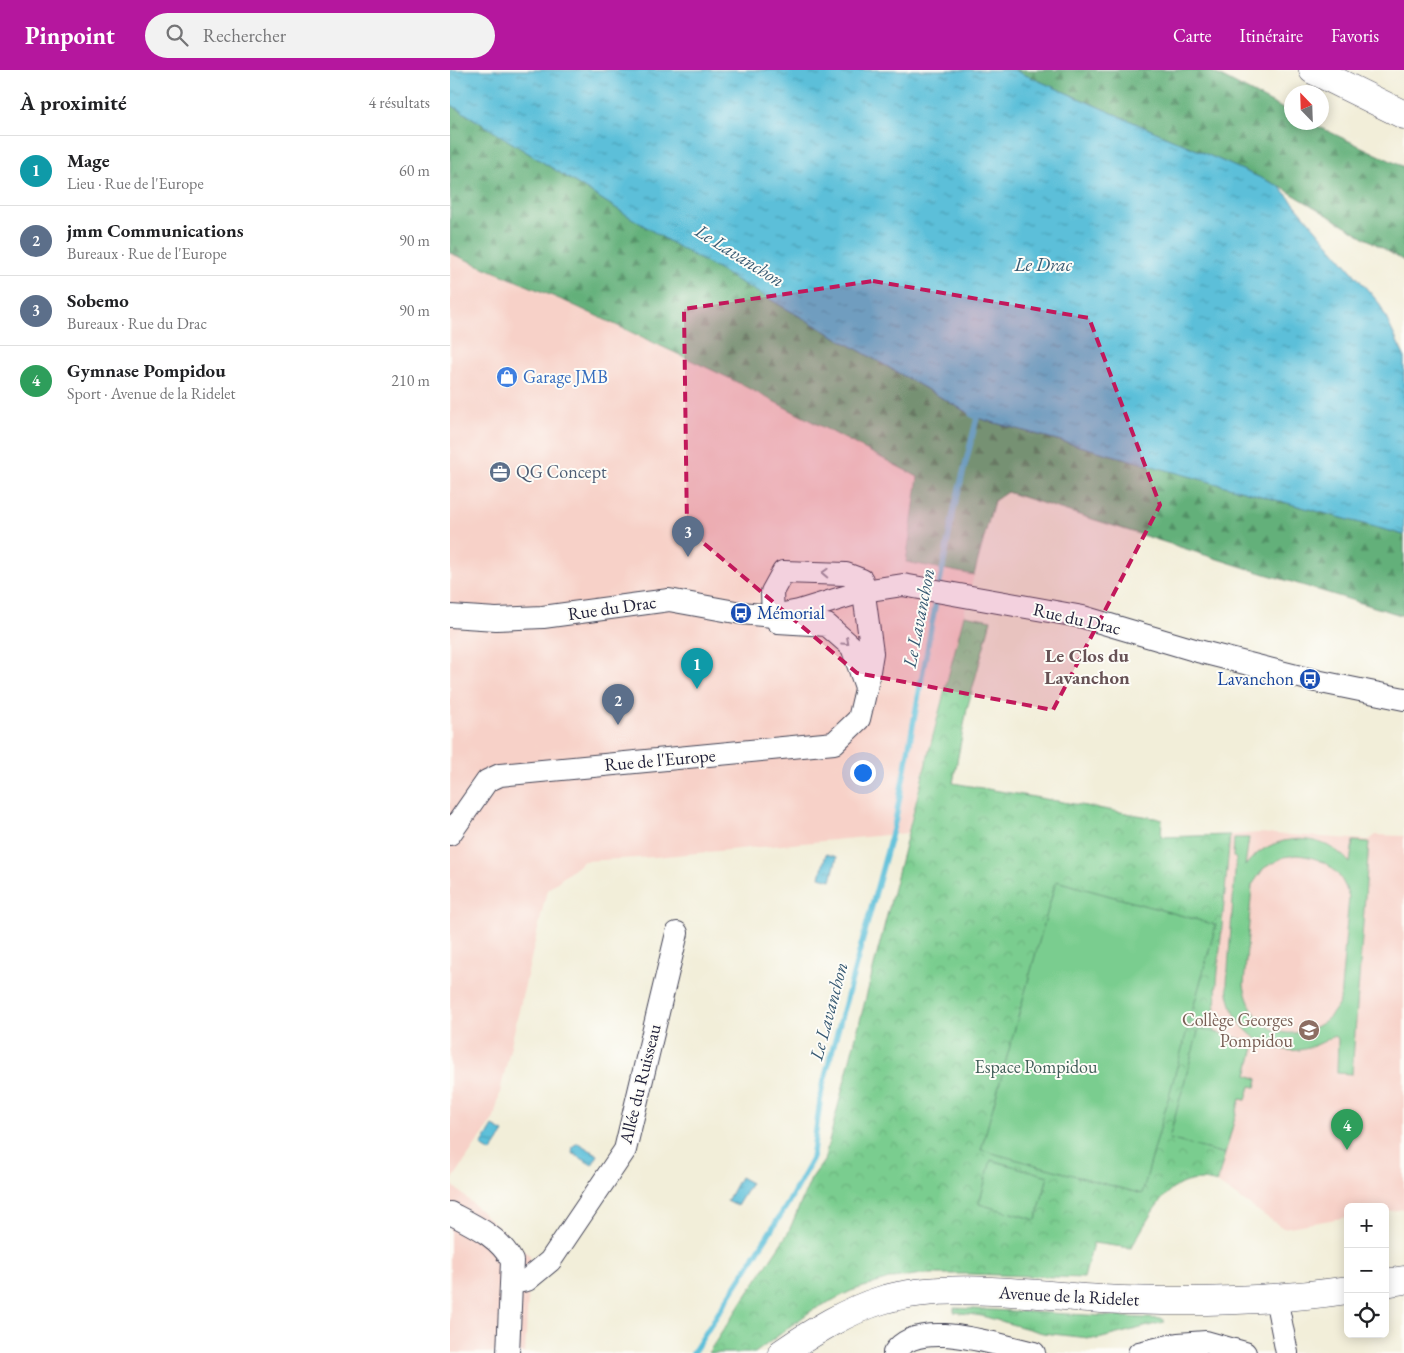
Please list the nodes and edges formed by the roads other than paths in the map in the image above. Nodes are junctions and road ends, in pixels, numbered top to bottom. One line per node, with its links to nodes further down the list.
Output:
1 (1313, 70): 2 (main road)
2 (1404, 115)
3 (864, 591): 5 (street, Rue du Drac); 5 (street, one-way to 5); 6 (street, Rue de l'Europe); 7 (street, Rue du Drac)
4 (450, 616): 5 (street, Rue du Drac)
5 (773, 616): 6 (street, Rue de l'Europe, one-way to 6)
6 (866, 689): 8 (street, Rue de l'Europe)
7 (1404, 700)
8 (450, 834)
9 (677, 933): 13 (street, Allée du Ruisseau)
10 (450, 1213): 13 (street)
11 (1404, 1280): 12 (main road)
12 (1389, 1282)
13 (512, 1283): 17 (street)
14 (1344, 1290): 15 (main road, Avenue de la Ridelet)
15 (1276, 1298): 16 (main road, Avenue de la Ridelet); 22 (street)
16 (791, 1349)
17 (508, 1353)
18 (894, 1353): 19 (street)
19 (1034, 1353)
20 (1139, 1353): 21 (street)
21 (1245, 1353)
22 (1287, 1353)

